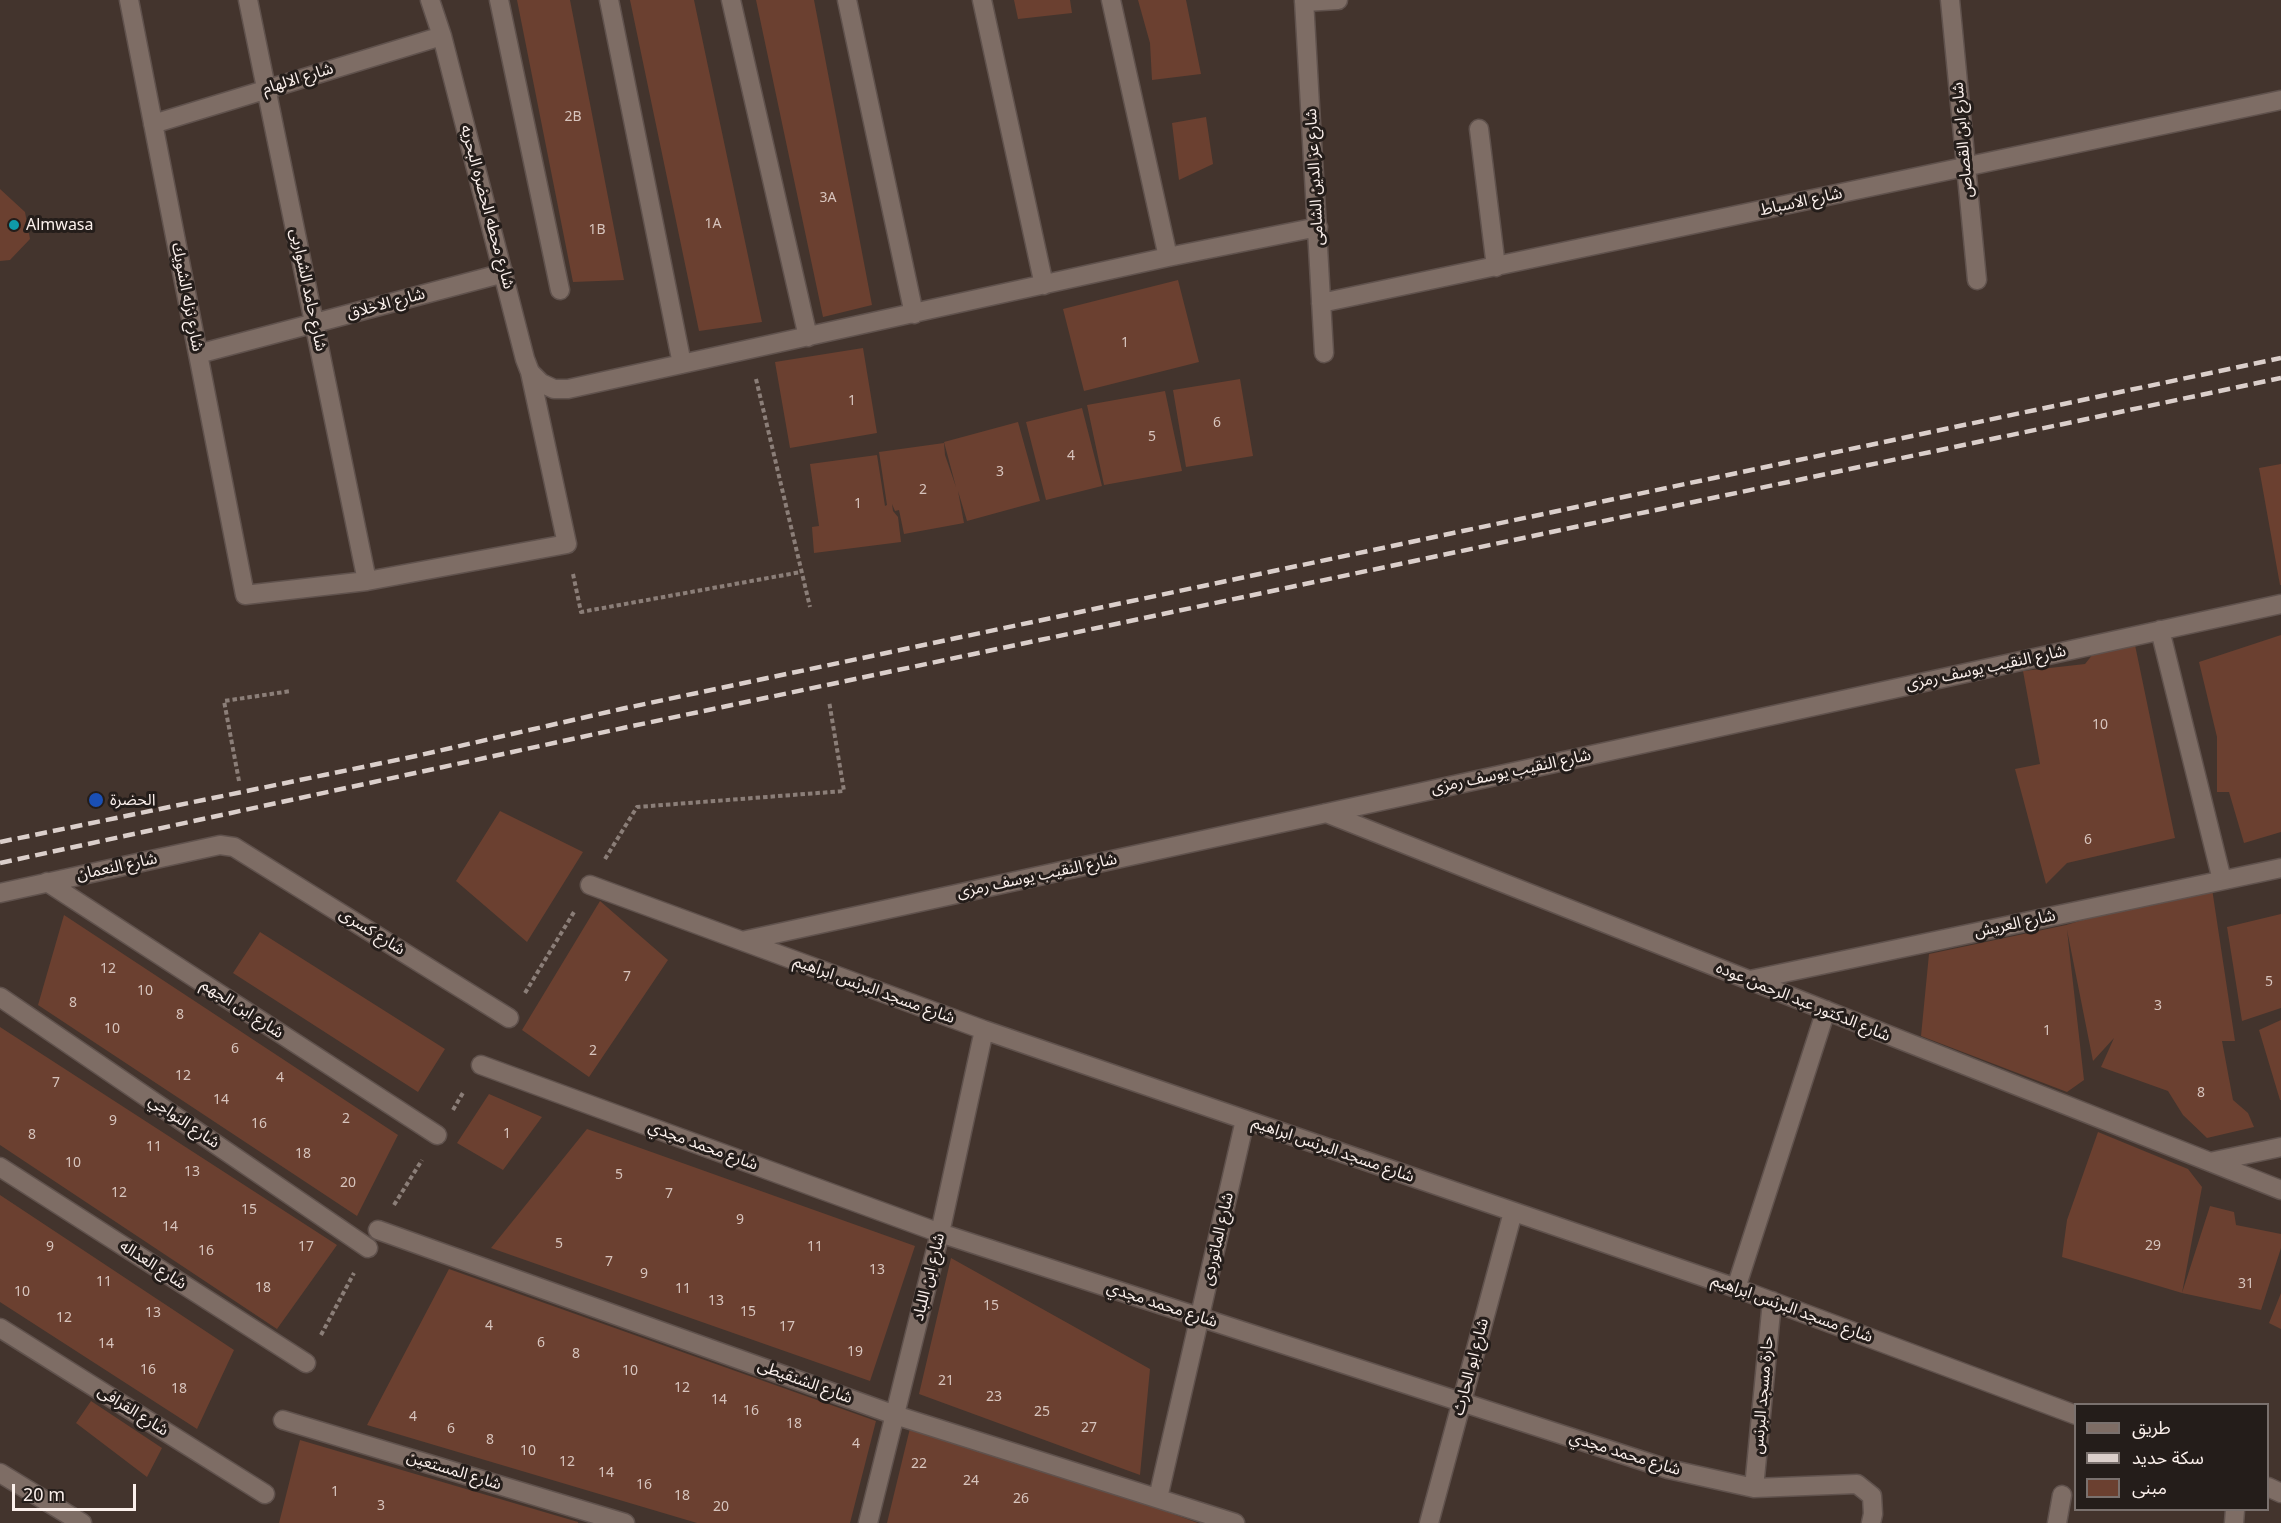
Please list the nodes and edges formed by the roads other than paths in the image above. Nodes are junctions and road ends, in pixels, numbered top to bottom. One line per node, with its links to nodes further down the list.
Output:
1 (129, 0): 16 (street, شارع نزله الشويك)
2 (248, 0): 14 (street, شارع حامد الشواربى)
3 (430, 0): 13 (street, شارع محطه الحضره البحريه)
4 (499, 0): 25 (street)
5 (609, 0): 32 (street)
6 (731, 0): 29 (street)
7 (847, 0): 27 (street)
8 (982, 0): 24 (street)
9 (1110, 0): 20 (street)
10 (1338, 0): 12 (street)
11 (1950, 0): 18 (street, شارع ابن القصاص)
12 (1304, 1): 19 (street, شارع عز الدين الشامى)
13 (442, 36): 14 (street, شارع الالهام); 22 (street, شارع محطه الحضره البحريه)
14 (266, 89): 16 (street, شارع الالهام); 28 (street, شارع حامد الشواربى)
15 (2281, 100): 18 (street, شارع الاسباط)
16 (153, 124): 31 (street, شارع نزله الشويك)
17 (1479, 129): 21 (street)
18 (1966, 167): 21 (street, شارع الاسباط); 23 (street, شارع ابن القصاص)
19 (1318, 227): 20 (street); 26 (street, شارع عز الدين الشامى)
20 (1168, 257): 24 (street)
21 (1496, 267): 26 (street, شارع الاسباط)
22 (504, 273): 28 (street, شارع الاخلاق); 33 (street, شارع محطه الحضره البحريه)
23 (1977, 280)
24 (1044, 285): 27 (street)
25 (560, 291)
26 (1321, 303): 30 (street, شارع عز الدين الشامى)
27 (914, 314): 29 (street)
28 (315, 323): 31 (street, شارع الاخلاق); 34 (street, شارع حامد الشواربى)
29 (808, 337): 32 (street)
30 (1324, 353)
31 (198, 354): 34 (street, شارع نزله الشويك)
32 (682, 364): 33 (street)
33 (530, 372): 34 (street, شارع محطه الحضره البحريه)
34 (367, 581)
35 (2281, 604): 36 (street, شارع النقيب يوسف رمزى)
36 (2160, 630): 37 (street, شارع النقيب يوسف رمزى); 40 (street)
37 (1326, 813): 44 (street, شارع النقيب يوسف رمزى); 45 (street, شارع الدكتور عبد الرحمن عوده)
38 (234, 847): 41 (street, شارع النعمان); 48 (street, شارع كسرى)
39 (2281, 868): 40 (street, شارع العريش)
40 (2222, 880): 45 (street, شارع العريش)
41 (47, 882): 43 (street, شارع النعمان); 52 (street, شارع ابن الجهم)
42 (590, 885): 44 (street, شارع مسجد البرنس ابراهيم)
43 (0, 893)
44 (742, 941): 49 (street, شارع مسجد البرنس ابراهيم)
45 (1750, 980): 47 (street, شارع الدكتور عبد الرحمن عوده)
46 (0, 997): 60 (street, شارع النواجي)
47 (1826, 1010): 54 (street, شارع الدكتور عبد الرحمن عوده); 61 (street)
48 (510, 1018)
49 (984, 1030): 51 (street, شارع مسجد البرنس ابراهيم); 59 (street, شارع ابن اللباد)
50 (481, 1065): 59 (street, شارع محمد مجدي)
51 (1245, 1120): 57 (street, شارع مسجد البرنس ابراهيم); 63 (street, شارع الماتوردى)
52 (437, 1135)
53 (2281, 1147): 54 (street)
54 (2210, 1162): 56 (street, شارع الدكتور عبد الرحمن عوده)
55 (0, 1167): 65 (street, شارع العداله)
56 (2281, 1190)
57 (1513, 1212): 61 (street, شارع مسجد البرنس ابراهيم); 66 (street, شارع ابو الحارث)
58 (378, 1230): 67 (street, شارع الشنقيطى)
59 (940, 1233): 63 (street, شارع محمد مجدي); 67 (street, شارع ابن اللباد)
60 (368, 1248)
61 (1736, 1288): 62 (street, شارع مسجد البرنس ابراهيم)
62 (1772, 1301): 68 (street, شارع مسجد البرنس ابراهيم); 71 (street, حارة مسجد البرنس)
63 (1200, 1317): 66 (street, شارع محمد مجدي); 74 (street, شارع الماتوردى)
64 (0, 1328): 72 (street, شارع القرافى)
65 (306, 1363)
66 (1462, 1402): 71 (street, شارع محمد مجدي); 79 (street, شارع ابو الحارث)
67 (895, 1414): 74 (street, شارع الشنقيطى); 77 (street, شارع ابن اللباد)
68 (2074, 1414)
69 (283, 1420): 76 (street, شارع المستعين)
70 (0, 1473): 75 (street)
71 (1754, 1488): 80 (street, شارع محمد مجدي)
72 (265, 1494)
73 (2062, 1494): 81 (street)
74 (1158, 1498): 78 (street, شارع الشنقيطى)
75 (82, 1523)
76 (625, 1523)
77 (868, 1523)
78 (1235, 1523)
79 (1429, 1523)
80 (1871, 1523)
81 (2057, 1523)

